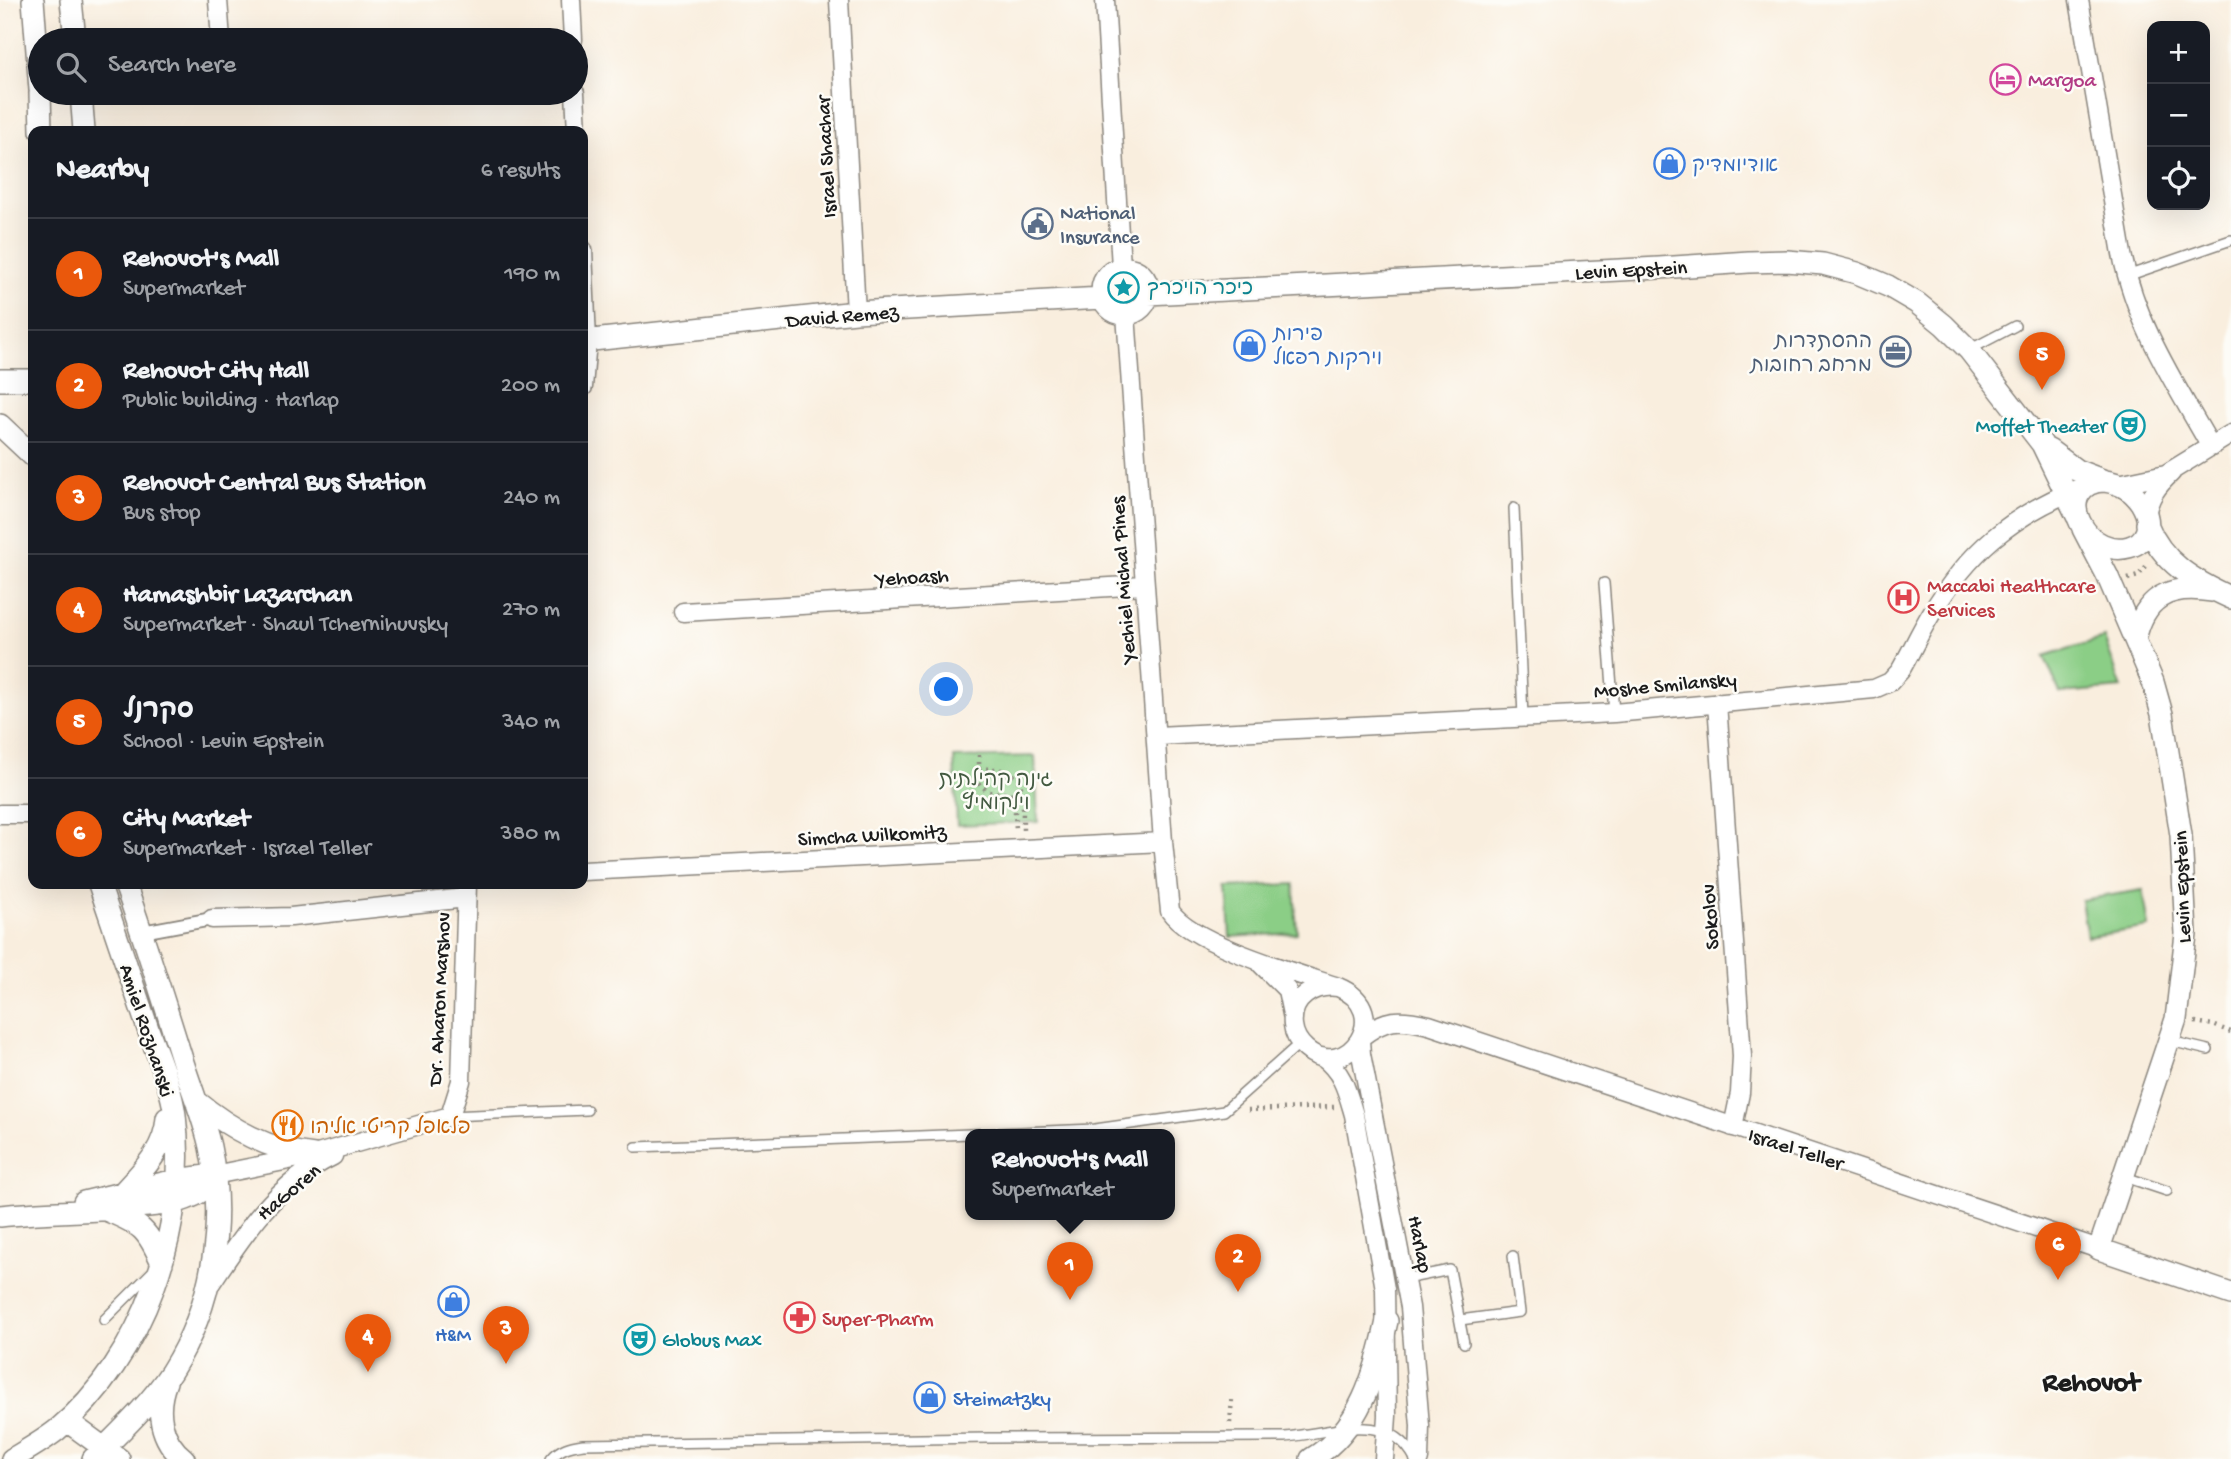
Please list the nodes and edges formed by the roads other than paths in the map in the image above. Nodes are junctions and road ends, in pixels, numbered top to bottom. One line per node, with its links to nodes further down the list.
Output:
1 (33, 0): 8 (street)
2 (71, 0): 9 (street)
3 (218, 0): 10 (street)
4 (571, 0): 11 (street)
5 (839, 0): 23 (street, Israel Shachar)
6 (1105, 0): 19 (street)
7 (2079, 0): 20 (street)
8 (35, 28)
9 (74, 28)
10 (220, 28)
11 (572, 28)
12 (40, 105): 15 (street)
13 (81, 105): 16 (street)
14 (576, 105): 17 (street)
15 (41, 126)
16 (83, 126)
17 (577, 126)
18 (2231, 240): 20 (lane)
19 (1121, 267): 21 (street); 22 (street)
20 (2127, 276): 33 (street)
21 (1148, 294): 24 (street); 27 (street, Levin Epstein)
22 (1102, 298): 23 (street, David Remez); 24 (street)
23 (856, 312): 26 (street, David Remez)
24 (1126, 314): 41 (street, Yechiel Michal Pines)
25 (2015, 326): 27 (lane)
26 (588, 341)
27 (1969, 350): 32 (street, Levin Epstein)
28 (0, 380): 29 (street)
29 (28, 380)
30 (0, 425): 34 (street)
31 (2231, 434): 33 (street)
32 (2042, 444): 36 (street, Levin Epstein); 36 (street, Levin Epstein)
33 (2211, 447): 35 (street)
34 (28, 451)
35 (2173, 471): 36 (street, Moshe Smilansky); 38 (street)
36 (2094, 486): 38 (street); 39 (street); 45 (street, Moshe Smilansky)
37 (1514, 508): 47 (lane)
38 (2147, 520): 39 (street); 42 (street)
39 (2080, 522): 44 (street, Levin Epstein)
40 (1604, 583): 46 (lane)
41 (1144, 585): 43 (street, Yehoash); 48 (street, Yechiel Michal Pines)
42 (2224, 595): 44 (street)
43 (683, 612)
44 (2135, 640): 62 (street, Levin Epstein)
45 (1717, 703): 46 (street, Moshe Smilansky); 70 (street, Sokolov)
46 (1614, 713): 47 (street, Moshe Smilansky)
47 (1523, 717): 48 (street, Moshe Smilansky)
48 (1157, 736): 51 (street, Yechiel Michal Pines)
49 (28, 813): 50 (street)
50 (0, 814)
51 (1163, 842): 52 (street, Simcha Wilkomitz); 58 (street)
52 (588, 872)
53 (101, 889): 66 (street, Amiel Rozhanski)
54 (127, 889): 57 (street, Amiel Rozhanski)
55 (466, 891): 56 (street); 69 (street, Dr. Aharon Marshov)
56 (212, 919): 57 (street)
57 (142, 932): 67 (street, Amiel Rozhanski)
58 (1252, 958): 59 (street); 60 (street)
59 (1338, 987): 60 (street); 61 (street)
60 (1293, 1019): 63 (street)
61 (1361, 1038): 65 (street); 70 (street, Israel Teller); 88 (street, Harlap)
62 (2170, 1041): 64 (lane); 77 (street, Levin Epstein)
63 (1300, 1043): 65 (street); 71 (lane)
64 (2208, 1050)
65 (1322, 1057): 93 (street, Harlap)
66 (167, 1084): 78 (street, Amiel Rozhanski); 80 (street)
67 (196, 1101): 75 (street); 76 (street, Amiel Rozhanski)
68 (587, 1110): 69 (lane)
69 (450, 1116): 73 (street, HaGoren)
70 (1733, 1127): 85 (street, Israel Teller)
71 (1095, 1129)
72 (965, 1134): 74 (lane)
73 (358, 1143): 75 (street, HaGoren); 89 (street, HaGoren)
74 (636, 1147)
75 (314, 1155): 76 (street, HaGoren)
76 (214, 1175): 78 (street, HaGoren); 81 (street); 89 (street, Amiel Rozhanski)
77 (2125, 1177): 79 (lane); 85 (street, Levin Epstein)
78 (176, 1180): 80 (street, HaGoren); 81 (street, Amiel Rozhanski)
79 (2167, 1191)
80 (123, 1192): 83 (street, HaGoren)
81 (173, 1203): 82 (street); 87 (street, Amiel Rozhanski)
82 (106, 1210): 83 (street); 87 (street)
83 (44, 1211): 84 (street)
84 (0, 1216)
85 (2099, 1249): 90 (street, Israel Teller)
86 (1513, 1256): 92 (lane)
87 (162, 1262): 91 (lane); 96 (street, Amiel Rozhanski)
88 (1405, 1279): 92 (lane); 106 (street, Harlap)
89 (208, 1287): 95 (street, Amiel Rozhanski)
90 (2231, 1294)
91 (104, 1320)
92 (1460, 1320): 94 (lane)
93 (1387, 1321): 97 (street); 98 (street, Harlap)
94 (1464, 1343)
95 (170, 1373): 99 (street); 102 (street)
96 (67, 1421): 99 (street); 100 (street, Amiel Rozhanski); 101 (street)
97 (1346, 1428): 98 (lane); 103 (lane); 104 (street)
98 (1387, 1432): 105 (street, Harlap); 106 (lane)
99 (105, 1455)
100 (12, 1459)
101 (84, 1459)
102 (184, 1459)
103 (551, 1459)
104 (1311, 1459)
105 (1384, 1459)
106 (1417, 1459)

